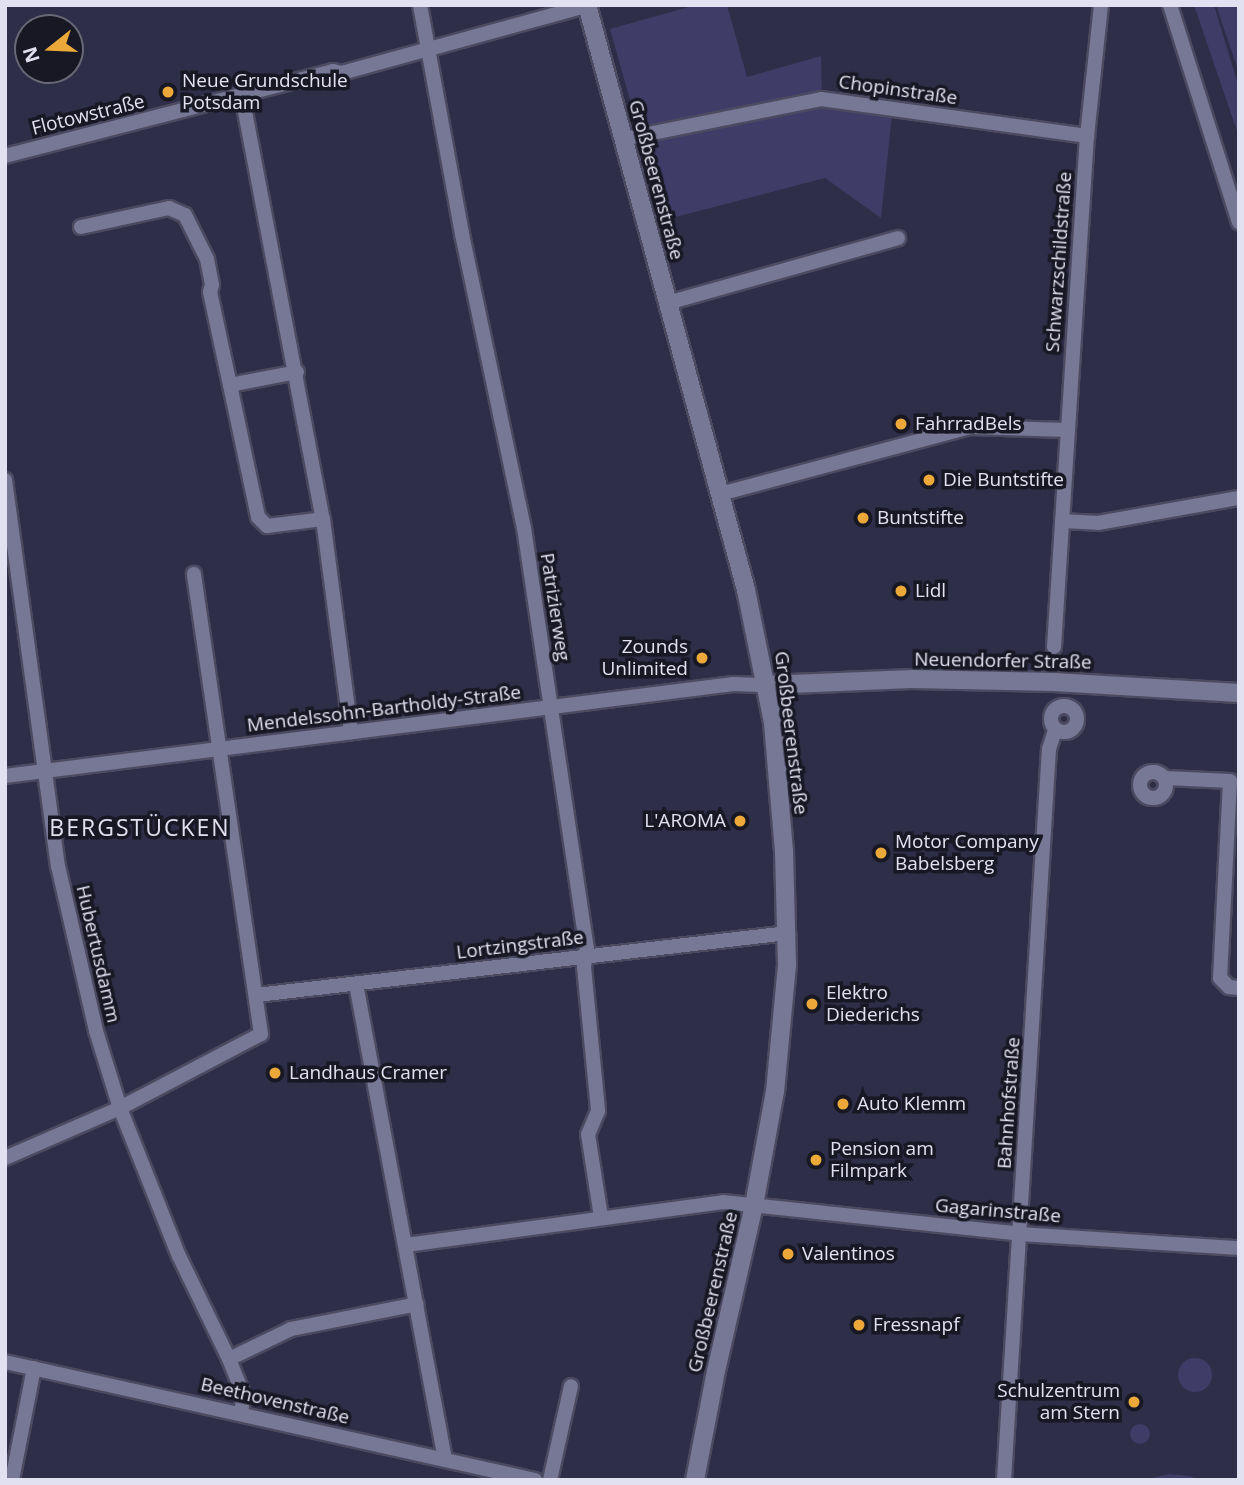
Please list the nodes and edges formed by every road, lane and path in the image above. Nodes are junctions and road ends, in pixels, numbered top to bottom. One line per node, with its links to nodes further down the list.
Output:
1 (421, 5): 5 (street, Patrizierweg)
2 (588, 5): 5 (street, Flotowstraße); 8 (street, Großbeerenstraße)
3 (1101, 5): 7 (street, Schwarzschildstraße)
4 (1170, 5): 10 (street)
5 (429, 48): 6 (street, Flotowstraße); 26 (street, Patrizierweg)
6 (242, 96): 9 (street, Flotowstraße); 14 (street)
7 (1087, 136): 8 (street, Chopinstraße); 16 (street, Schwarzschildstraße)
8 (623, 139): 13 (street, Großbeerenstraße)
9 (5, 156)
10 (1239, 222)
11 (81, 227): 15 (street)
12 (898, 238): 13 (street)
13 (667, 303): 18 (street, Großbeerenstraße)
14 (296, 372): 15 (street); 20 (street)
15 (230, 385): 20 (street)
16 (1067, 430): 18 (street); 21 (street, Schwarzschildstraße)
17 (5, 480): 30 (street, Hubertusdamm)
18 (720, 494): 24 (street, Großbeerenstraße)
19 (1239, 498): 21 (street)
20 (323, 519): 28 (street)
21 (1062, 521): 23 (street, Schwarzschildstraße)
22 (194, 574): 29 (street)
23 (1054, 647)
24 (767, 685): 25 (street, Neuendorfer Straße); 26 (street, Mendelssohn-Bartholdy-Straße); 33 (street, Großbeerenstraße)
25 (1239, 693)
26 (551, 708): 28 (street, Mendelssohn-Bartholdy-Straße); 34 (street, Patrizierweg)
27 (1055, 730): 42 (street, Bahnhofstraße)
28 (351, 732): 29 (street, Mendelssohn-Bartholdy-Straße)
29 (217, 749): 30 (street, Mendelssohn-Bartholdy-Straße); 37 (street)
30 (44, 771): 31 (street, Mendelssohn-Bartholdy-Straße); 38 (street, Hubertusdamm)
31 (5, 776)
32 (1165, 778): 36 (street)
33 (788, 933): 34 (street, Lortzingstraße); 40 (street, Großbeerenstraße)
34 (586, 957): 35 (street, Lortzingstraße); 41 (street, Patrizierweg)
35 (356, 984): 37 (street, Lortzingstraße); 43 (street)
36 (1239, 988)
37 (257, 995): 38 (street)
38 (120, 1108): 39 (street); 46 (street, Hubertusdamm)
39 (5, 1158)
40 (754, 1205): 41 (street, Gagarinstraße); 42 (street, Gagarinstraße); 55 (street, Großbeerenstraße)
41 (601, 1217): 43 (street, Gagarinstraße)
42 (1020, 1234): 44 (street, Gagarinstraße); 56 (street, Bahnhofstraße)
43 (406, 1245): 45 (street)
44 (1239, 1248)
45 (417, 1304): 46 (street); 51 (street)
46 (229, 1359): 50 (street, Hubertusdamm)
47 (5, 1362): 48 (street, Beethovenstraße)
48 (34, 1368): 50 (street, Beethovenstraße); 52 (street)
49 (571, 1386): 54 (street)
50 (242, 1412): 51 (street, Beethovenstraße)
51 (445, 1460): 53 (street, Beethovenstraße)
52 (12, 1480)
53 (535, 1480)
54 (550, 1480)
55 (695, 1480)
56 (1004, 1480)

